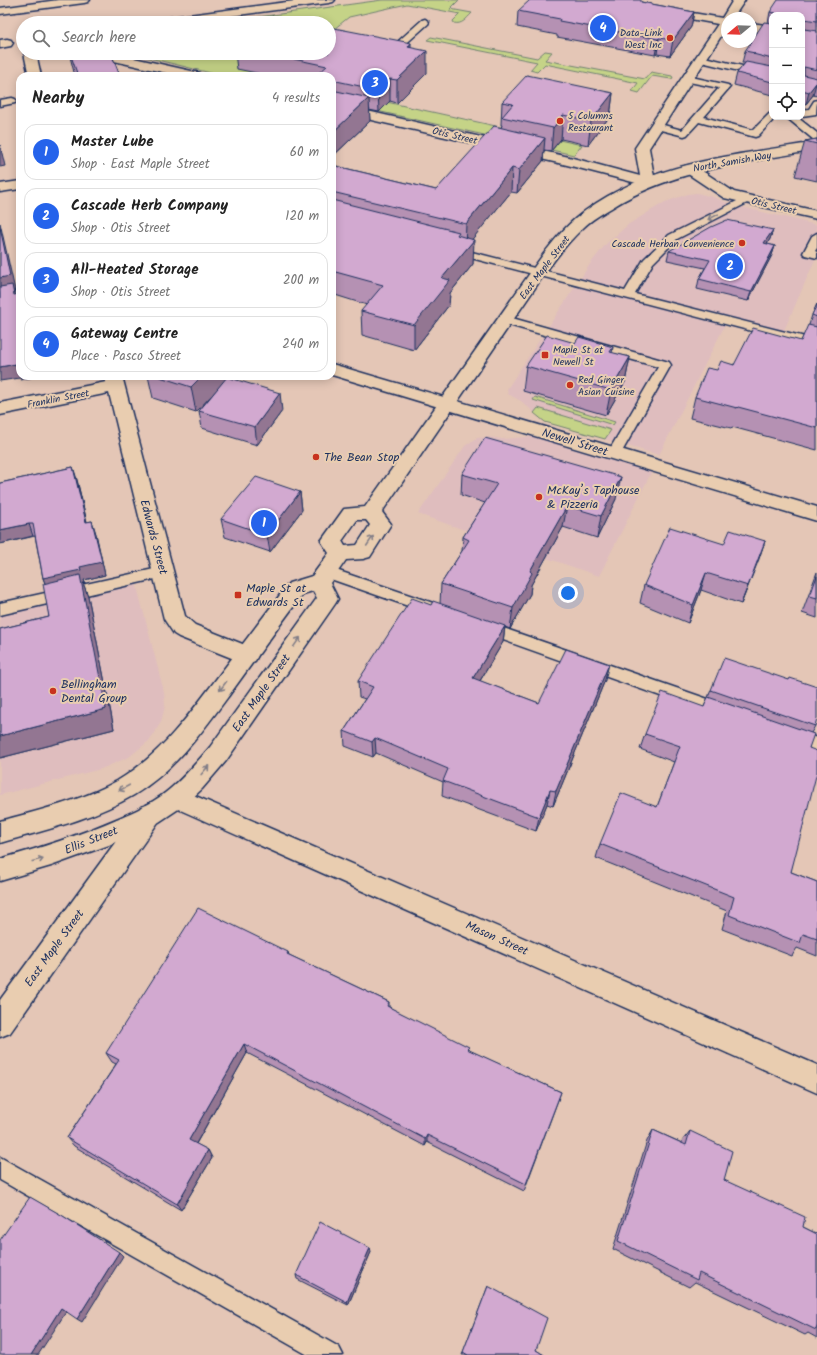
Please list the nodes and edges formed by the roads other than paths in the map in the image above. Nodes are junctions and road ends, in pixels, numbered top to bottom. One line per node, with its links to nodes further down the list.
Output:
1 (84, 0): 5 (main road)
2 (329, 0): 7 (main road)
3 (738, 0): 6 (main road)
4 (656, 10): 8 (main road)
5 (0, 11)
6 (731, 12)
7 (204, 16)
8 (721, 21)
9 (425, 22): 13 (lane)
10 (757, 28): 12 (main road)
11 (721, 29): 14 (main road)
12 (769, 30)
13 (397, 47)
14 (700, 59): 20 (lane); 21 (main road)
15 (32, 60): 17 (main road)
16 (126, 60): 18 (main road)
17 (34, 72)
18 (179, 72)
19 (708, 73): 22 (lane)
20 (769, 75)
21 (687, 78): 22 (lane); 31 (main road)
22 (701, 82): 28 (lane)
23 (12, 101): 24 (lane)
24 (0, 103)
25 (817, 103): 27 (lane)
26 (336, 108): 35 (main road, Otis Street)
27 (805, 113)
28 (697, 118): 29 (lane); 31 (lane)
29 (769, 119)
30 (796, 120): 32 (lane)
31 (656, 126): 35 (main road)
32 (817, 138)
33 (817, 146): 34 (main road, North Samish Way)
34 (690, 169): 35 (main road, North Samish Way); 38 (main road, Otis Street)
35 (648, 182): 43 (main road, East Maple Street)
36 (16, 186): 37 (main road)
37 (0, 188)
38 (747, 199): 39 (main road, Otis Street); 45 (lane, one-way to 45)
39 (817, 215)
40 (817, 236): 42 (lane)
41 (443, 248): 43 (lane)
42 (817, 255)
43 (538, 272): 45 (lane); 47 (main road, East Maple Street)
44 (16, 295): 46 (lane)
45 (628, 295): 48 (lane)
46 (0, 297)
47 (505, 320): 51 (main road, East Maple Street); 53 (lane)
48 (817, 344)
49 (336, 371): 51 (main road, Newell Street)
50 (114, 381): 52 (main road, Franklin Street); 57 (main road, Edwards Street)
51 (447, 404): 53 (main road, Newell Street); 54 (main road, East Maple Street)
52 (0, 409)
53 (614, 454): 55 (main road, Newell Street)
54 (371, 513): 56 (main road); 56 (main road, one-way to 54)
55 (817, 514)
56 (340, 553): 58 (main road)
57 (163, 572): 59 (lane); 62 (main road, Edwards Street)
58 (323, 577): 60 (lane); 62 (main road); 66 (main road, East Maple Street, one-way to 58)
59 (0, 609)
60 (444, 613)
61 (467, 621): 63 (lane)
62 (247, 655): 68 (main road, one-way to 68)
63 (742, 718)
64 (772, 729): 65 (lane)
65 (817, 745)
66 (177, 798): 67 (main road, Ellis Street); 71 (main road, Mason Street)
67 (150, 814): 69 (main road, Ellis Street, one-way to 67); 70 (main road, East Maple Street)
68 (0, 832)
69 (0, 870)
70 (0, 1023)
71 (817, 1079)
72 (0, 1168): 73 (lane)
73 (331, 1355)

